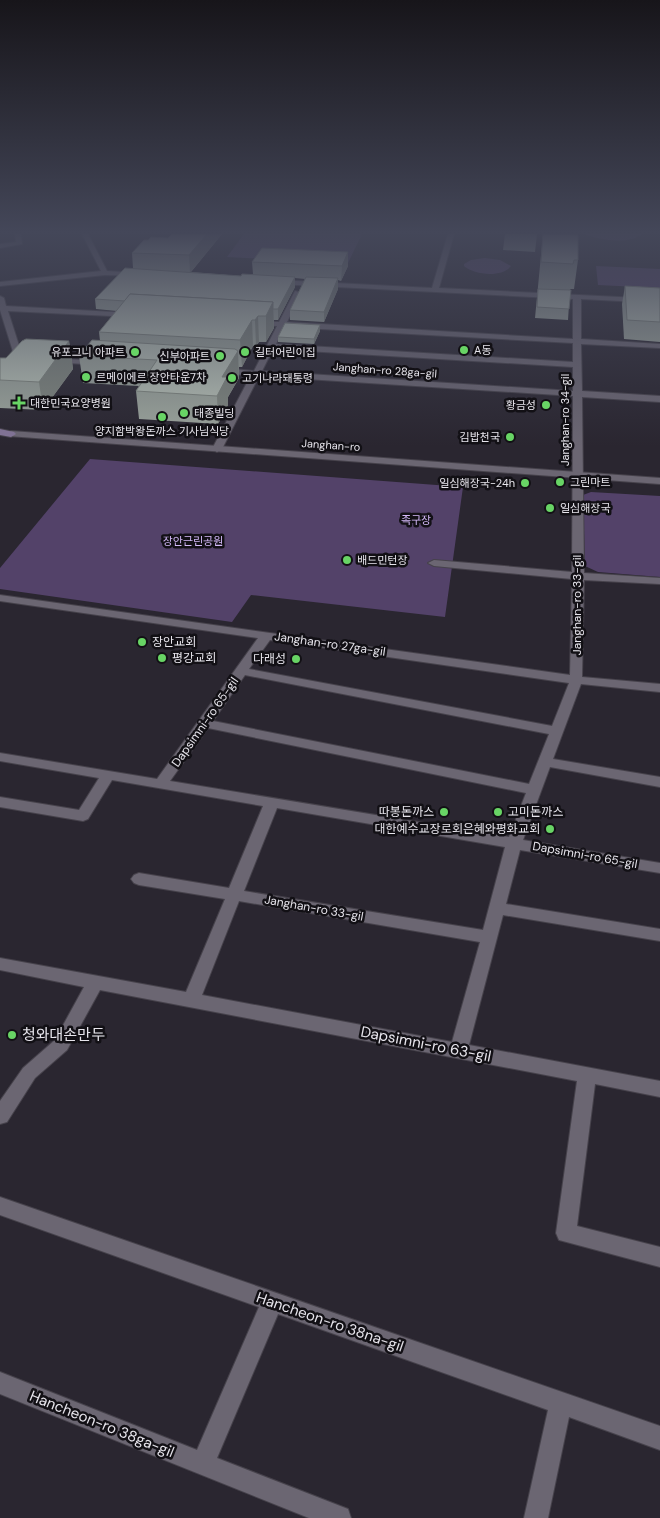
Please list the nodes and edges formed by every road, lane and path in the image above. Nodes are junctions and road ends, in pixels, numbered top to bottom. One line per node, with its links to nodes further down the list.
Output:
1 (2, 305): 4 (street)
2 (292, 305): 7 (street)
3 (577, 305): 8 (street, Janghan-ro 34-gil)
4 (3, 308): 5 (street); 11 (street)
5 (144, 315)
6 (246, 322): 7 (street)
7 (282, 324): 8 (street); 9 (street)
8 (577, 340): 10 (street); 16 (street, Janghan-ro 34-gil)
9 (270, 346): 16 (street, Janghan-ro 34-gil); 18 (street)
10 (660, 346)
11 (19, 358): 12 (street); 13 (street)
12 (10, 359)
13 (30, 359)
14 (46, 360): 15 (street)
15 (110, 364)
16 (577, 365): 19 (street, Janghan-ro 34-gil)
17 (208, 370): 18 (street, Janghan-ro 28ga-gil)
18 (256, 373): 19 (street, Janghan-ro 28ga-gil); 23 (street)
19 (577, 393): 20 (street, Janghan-ro 28ga-gil); 24 (street, Janghan-ro 34-gil)
20 (660, 399)
21 (0, 432): 22 (main road, Janghan-ro)
22 (11, 434): 23 (street, Janghan-ro)
23 (217, 449): 24 (street, Janghan-ro)
24 (578, 475): 25 (street, Janghan-ro); 27 (street, Janghan-ro 33-gil)
25 (660, 481)
26 (434, 563): 27 (street)
27 (578, 576): 28 (street); 32 (street, Janghan-ro 33-gil)
28 (660, 581)
29 (0, 598): 30 (street, Janghan-ro 27ga-gil)
30 (266, 635): 31 (street, Dapsimni-ro 65-gil); 32 (street, Janghan-ro 27ga-gil)
31 (241, 671): 34 (street, Dapsimni-ro 65-gil); 35 (street)
32 (576, 680): 33 (street, Janghan-ro 27ga-gil); 35 (street, Janghan-ro 33-gil)
33 (660, 688)
34 (204, 723): 40 (street, Dapsimni-ro 65-gil); 41 (street)
35 (557, 731): 37 (street, Janghan-ro 33-gil)
36 (0, 757): 38 (street, Dapsimni-ro 65-gil)
37 (545, 762): 39 (street); 41 (street, Janghan-ro 33-gil)
38 (108, 775): 40 (street, Dapsimni-ro 65-gil); 42 (street)
39 (660, 782)
40 (162, 784): 43 (street, Dapsimni-ro 65-gil)
41 (534, 790): 44 (street, Janghan-ro 33-gil)
42 (0, 802)
43 (272, 802): 44 (street, Dapsimni-ro 65-gil); 47 (street)
44 (514, 843): 45 (street, Dapsimni-ro 65-gil); 48 (street, Janghan-ro 33-gil)
45 (660, 868)
46 (139, 879): 47 (street, Janghan-ro 33-gil)
47 (234, 895): 50 (street, Janghan-ro 33-gil); 53 (street)
48 (497, 908): 49 (street); 50 (street, Janghan-ro 33-gil)
49 (660, 935)
50 (489, 938): 54 (street, Janghan-ro 33-gil)
51 (0, 964): 52 (street, Dapsimni-ro 63-gil)
52 (95, 983): 53 (street, Dapsimni-ro 63-gil); 57 (street)
53 (191, 1001): 54 (street, Dapsimni-ro 63-gil)
54 (459, 1050): 55 (street, Dapsimni-ro 63-gil)
55 (587, 1075): 56 (street, Dapsimni-ro 63-gil); 59 (street)
56 (660, 1089)
57 (0, 1116)
58 (0, 1206): 60 (street, Hancheon-ro 38na-gil)
59 (660, 1257)
60 (272, 1302): 62 (street, Hancheon-ro 38na-gil); 64 (street)
61 (0, 1383): 64 (street, Hancheon-ro 38ga-gil)
62 (561, 1404): 63 (street, Hancheon-ro 38na-gil); 66 (street)
63 (660, 1438)
64 (203, 1464): 65 (street, Hancheon-ro 38ga-gil)
65 (339, 1518)
66 (536, 1518)

